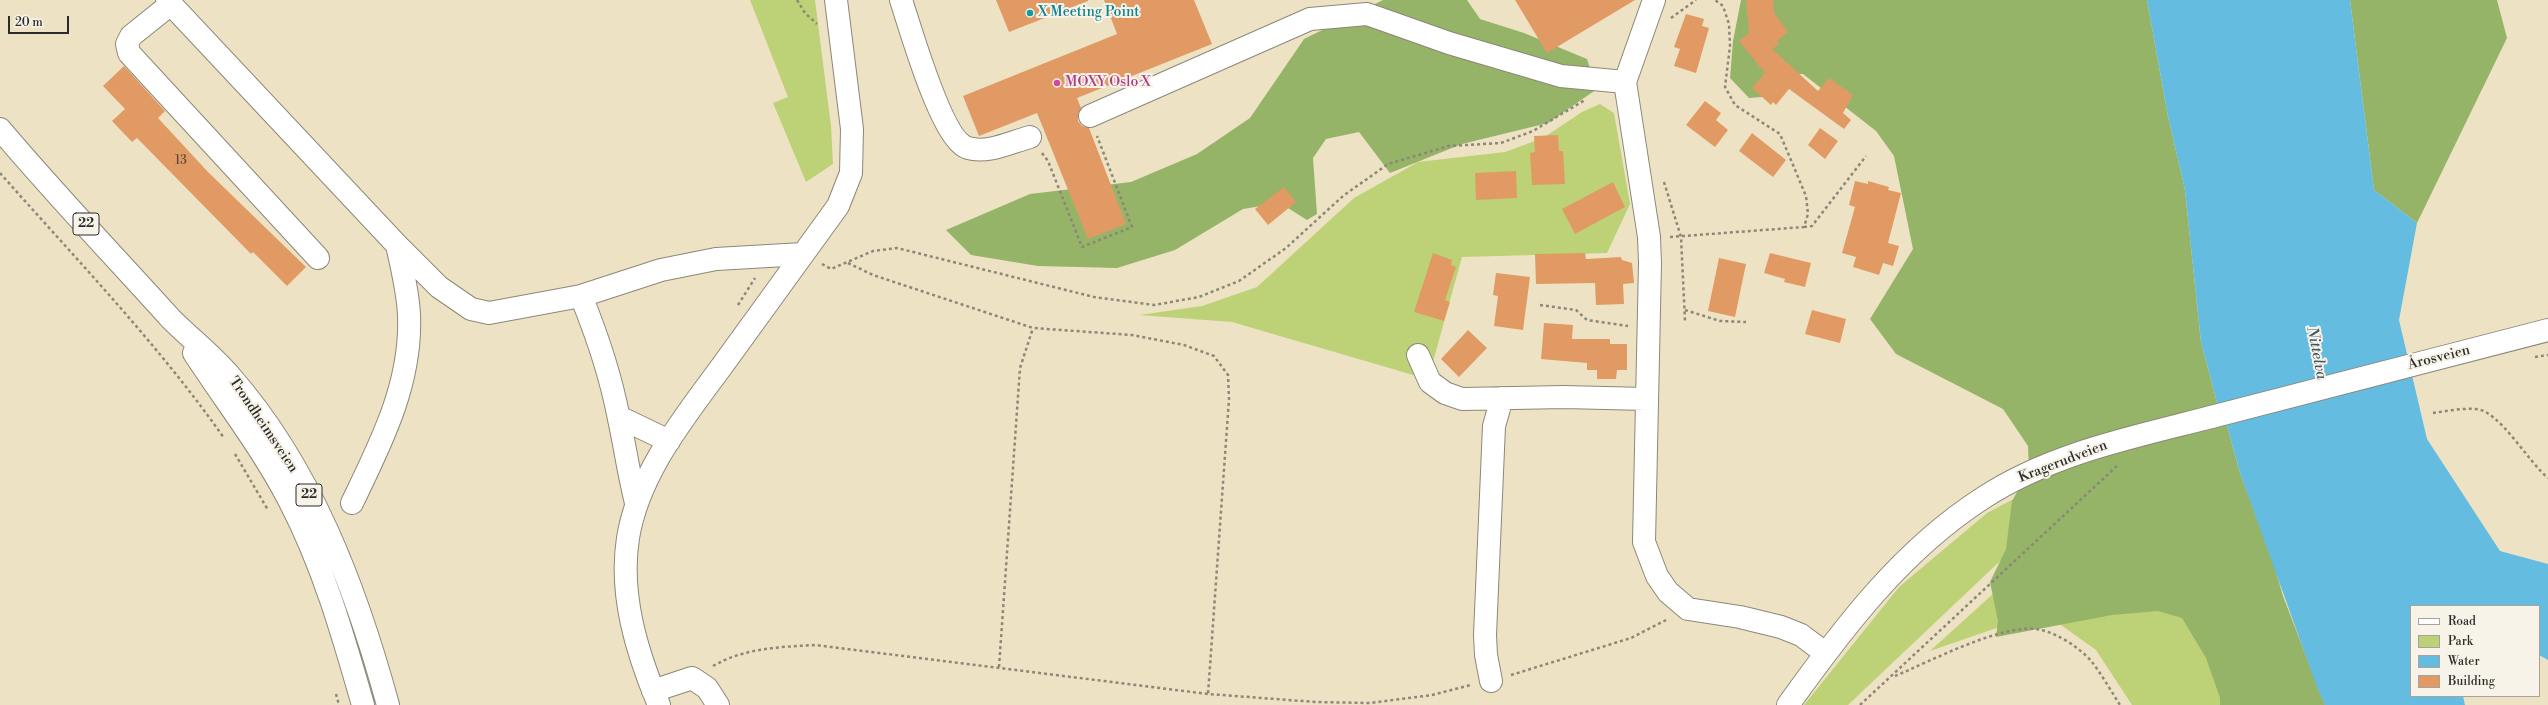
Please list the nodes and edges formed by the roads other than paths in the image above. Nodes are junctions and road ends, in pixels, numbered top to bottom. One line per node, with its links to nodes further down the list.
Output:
1 (836, 0): 10 (street)
2 (901, 0): 8 (street)
3 (1654, 0): 5 (street)
4 (169, 2): 9 (street); 11 (street)
5 (1624, 82): 6 (street); 18 (street)
6 (1090, 116)
7 (0, 129): 13 (street, Trondheimsveien / 22)
8 (1030, 137)
9 (397, 245): 12 (street); 21 (street)
10 (803, 254): 12 (street); 20 (street)
11 (318, 258)
12 (581, 296): 19 (street)
13 (171, 319): 26 (street, Trondheimsveien / 22); 27 (street, Trondheimsveien / 22)
14 (2548, 330): 16 (street, Årosveien)
15 (1418, 355): 17 (street)
16 (2330, 386): 23 (street, Kragerudveien)
17 (1502, 398): 18 (street); 24 (street)
18 (1646, 400): 23 (street)
19 (619, 417): 20 (street); 22 (street)
20 (669, 441): 22 (street)
21 (352, 503)
22 (636, 503): 25 (street)
23 (1825, 653): 29 (street, Kragerudveien)
24 (1491, 681)
25 (656, 698): 28 (street)
26 (363, 705)
27 (388, 705)
28 (718, 705)
29 (1788, 705)

